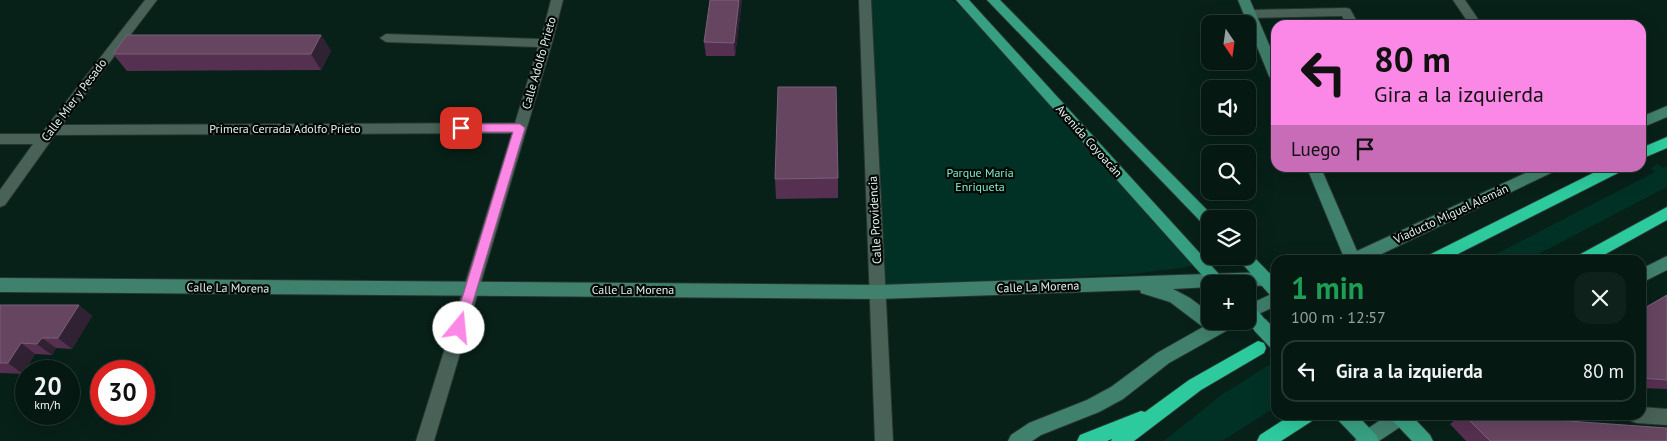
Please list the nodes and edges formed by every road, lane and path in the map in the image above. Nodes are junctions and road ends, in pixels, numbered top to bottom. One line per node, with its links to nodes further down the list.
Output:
1 (150, 0): 19 (street, Calle Mier y Pesado)
2 (557, 0): 14 (street, Calle Adolfo Prieto)
3 (865, 0): 43 (street, Calle Providencia)
4 (962, 0): 36 (main road, Avenida Coyoacán)
5 (993, 0): 27 (main road)
6 (1244, 0): 10 (street)
7 (1307, 0): 9 (street)
8 (1460, 0): 12 (street)
9 (1313, 12): 10 (street); 11 (street)
10 (1250, 14): 15 (street)
11 (1350, 20)
12 (1473, 20)
13 (386, 38): 14 (street)
14 (546, 43): 18 (street, Calle Adolfo Prieto)
15 (1271, 64)
16 (1667, 111): 17 (street)
17 (1646, 121)
18 (520, 128): 19 (street, Primera Cerrada Adolfo Prieto); 42 (street, Calle Adolfo Prieto)
19 (48, 134): 20 (street, Primera Cerrada Adolfo Prieto); 26 (street, Calle Mier y Pesado)
20 (0, 139)
21 (1667, 142): 22 (highway)
22 (1646, 152)
23 (1316, 172): 29 (street)
24 (1540, 172): 30 (street, Viaducto Miguel Alemán)
25 (1607, 172): 31 (highway)
26 (0, 201)
27 (1201, 213)
28 (1667, 213): 32 (highway)
29 (1351, 255)
30 (1364, 255)
31 (1442, 255)
32 (1591, 255)
33 (1667, 262): 35 (street)
34 (1253, 265): 40 (main road)
35 (1646, 274)
36 (1213, 275)
37 (1201, 282): 39 (street, Calle La Morena)
38 (1256, 283): 40 (street, Calle La Morena)
39 (1111, 284): 43 (street, Calle La Morena); 46 (street)
40 (1271, 284)
41 (0, 285): 42 (street, Calle La Morena)
42 (471, 290): 43 (street, Calle La Morena); 60 (street, Calle Adolfo Prieto)
43 (878, 292): 61 (street, Calle Providencia)
44 (1271, 300): 45 (street)
45 (1256, 308)
46 (1201, 312)
47 (1256, 321): 49 (main road, bridge)
48 (1213, 330): 62 (street)
49 (1271, 337)
50 (1258, 348): 51 (highway)
51 (1159, 411): 63 (highway); 64 (highway)
52 (1646, 416): 53 (street)
53 (1667, 417)
54 (1297, 420): 65 (highway)
55 (1298, 420): 66 (highway)
56 (1350, 420): 59 (main road)
57 (1393, 420): 59 (street)
58 (1405, 420): 67 (main road)
59 (1367, 440)
60 (425, 441)
61 (884, 441)
62 (1017, 441)
63 (1086, 441)
64 (1120, 441)
65 (1266, 441)
66 (1282, 441)
67 (1424, 441)

